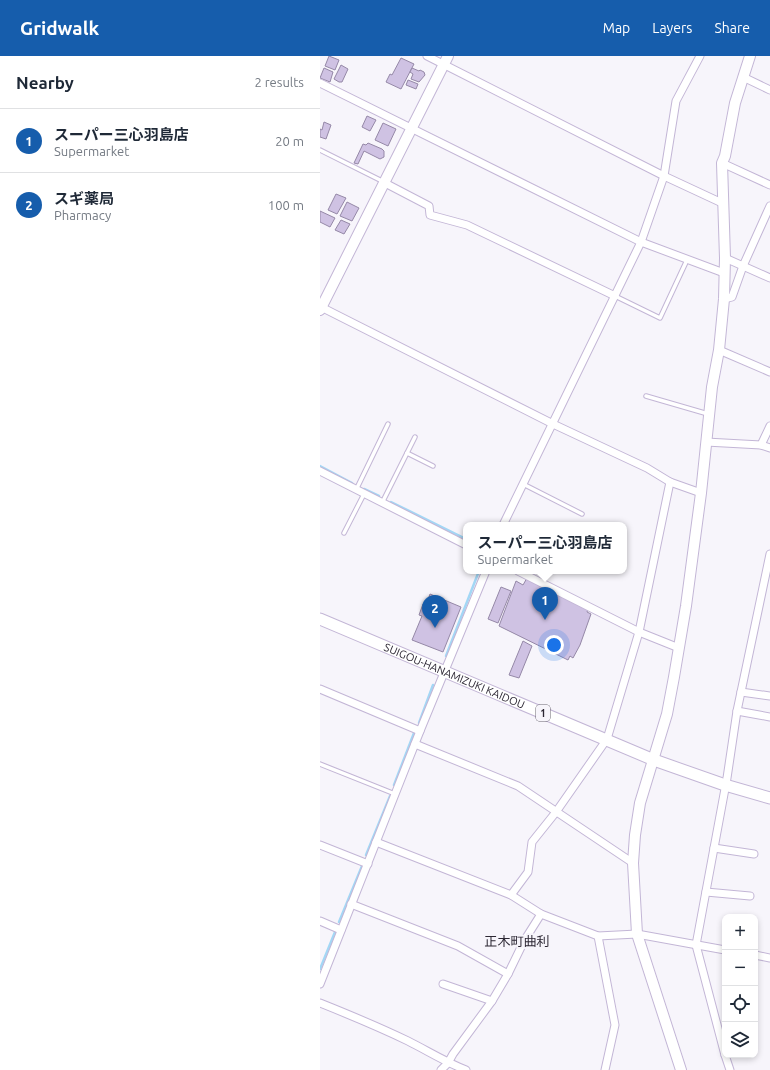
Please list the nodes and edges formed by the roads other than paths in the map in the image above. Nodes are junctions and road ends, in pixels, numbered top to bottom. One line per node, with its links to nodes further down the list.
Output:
1 (427, 56): 4 (street)
2 (700, 56): 11 (street)
3 (750, 56): 5 (street)
4 (446, 60): 8 (street); 11 (street)
5 (743, 77): 7 (street); 10 (street)
6 (320, 83): 8 (street)
7 (770, 90)
8 (411, 129): 12 (street); 16 (street)
9 (320, 150): 12 (lane)
10 (722, 163): 13 (street); 14 (street)
11 (664, 176): 14 (street); 16 (street)
12 (383, 182): 22 (street); 24 (street)
13 (770, 185)
14 (722, 204): 17 (street)
15 (770, 206): 19 (street)
16 (641, 242): 18 (street); 22 (street)
17 (725, 258): 19 (street); 20 (street)
18 (688, 260): 20 (street); 22 (lane)
19 (743, 266): 21 (street); 23 (street)
20 (724, 273): 23 (street)
21 (770, 278)
22 (615, 296): 30 (street)
23 (724, 299): 25 (street)
24 (320, 308): 30 (street)
25 (719, 350): 26 (street); 28 (street)
26 (770, 372)
27 (646, 396): 28 (lane)
28 (709, 414): 33 (street)
29 (388, 424): 41 (lane)
30 (552, 424): 39 (street); 40 (street)
31 (770, 426): 34 (street)
32 (415, 438): 36 (lane)
33 (706, 442): 34 (street); 42 (street)
34 (761, 445): 35 (street)
35 (770, 448)
36 (407, 453): 37 (lane); 44 (lane)
37 (433, 466)
38 (320, 471): 41 (street)
39 (670, 482): 42 (street); 53 (street)
40 (523, 484): 45 (lane); 46 (street)
41 (356, 490): 43 (street)
42 (701, 493): 54 (street)
43 (364, 494): 44 (street); 47 (lane)
44 (382, 503): 48 (street)
45 (582, 514)
46 (504, 522)
47 (344, 533)
48 (463, 543)
49 (770, 554): 57 (street)
50 (485, 574): 55 (street)
51 (524, 574): 53 (street)
52 (320, 619): 55 (main road, SUIGOU-HANAMIZUKI KAIDOU / 1)
53 (639, 632): 54 (street); 62 (street)
54 (679, 648): 64 (street)
55 (444, 672): 61 (street); 62 (main road, SUIGOU-HANAMIZUKI KAIDOU / 1)
56 (320, 689): 61 (street)
57 (741, 692): 58 (street); 59 (street)
58 (770, 696)
59 (737, 711): 60 (street); 66 (street)
60 (770, 718)
61 (420, 731): 63 (street)
62 (607, 739): 64 (main road, SUIGOU-HANAMIZUKI KAIDOU / 1); 69 (street)
63 (415, 744): 67 (street); 69 (street)
64 (654, 760): 66 (main road, SUIGOU-HANAMIZUKI KAIDOU / 1); 74 (street)
65 (320, 764): 67 (lane)
66 (725, 785): 68 (main road, SUIGOU-HANAMIZUKI KAIDOU / 1); 72 (street)
67 (395, 794): 70 (street)
68 (770, 798)
69 (556, 812): 74 (street); 77 (street)
70 (376, 842): 75 (street); 77 (street)
71 (320, 844): 75 (street)
72 (714, 848): 73 (street); 76 (street)
73 (754, 854)
74 (633, 862): 83 (street)
75 (368, 864): 79 (street)
76 (706, 892): 78 (street); 85 (street)
77 (511, 895): 80 (street)
78 (750, 896)
79 (351, 904): 82 (street); 89 (street)
80 (541, 914): 84 (street); 89 (street)
81 (320, 921): 82 (street)
82 (341, 930): 90 (street)
83 (638, 934): 84 (street); 85 (street); 100 (street)
84 (598, 936): 99 (street)
85 (696, 946): 86 (street); 94 (street)
86 (722, 950)
87 (758, 956): 88 (street)
88 (770, 958)
89 (508, 974): 92 (street)
90 (320, 984)
91 (443, 984): 92 (street)
92 (492, 1001): 96 (street)
93 (320, 1002): 96 (street)
94 (722, 1044)
95 (726, 1058): 101 (street)
96 (448, 1063): 97 (street); 98 (street)
97 (441, 1070)
98 (466, 1070)
99 (605, 1070)
100 (681, 1070)
101 (730, 1070)

